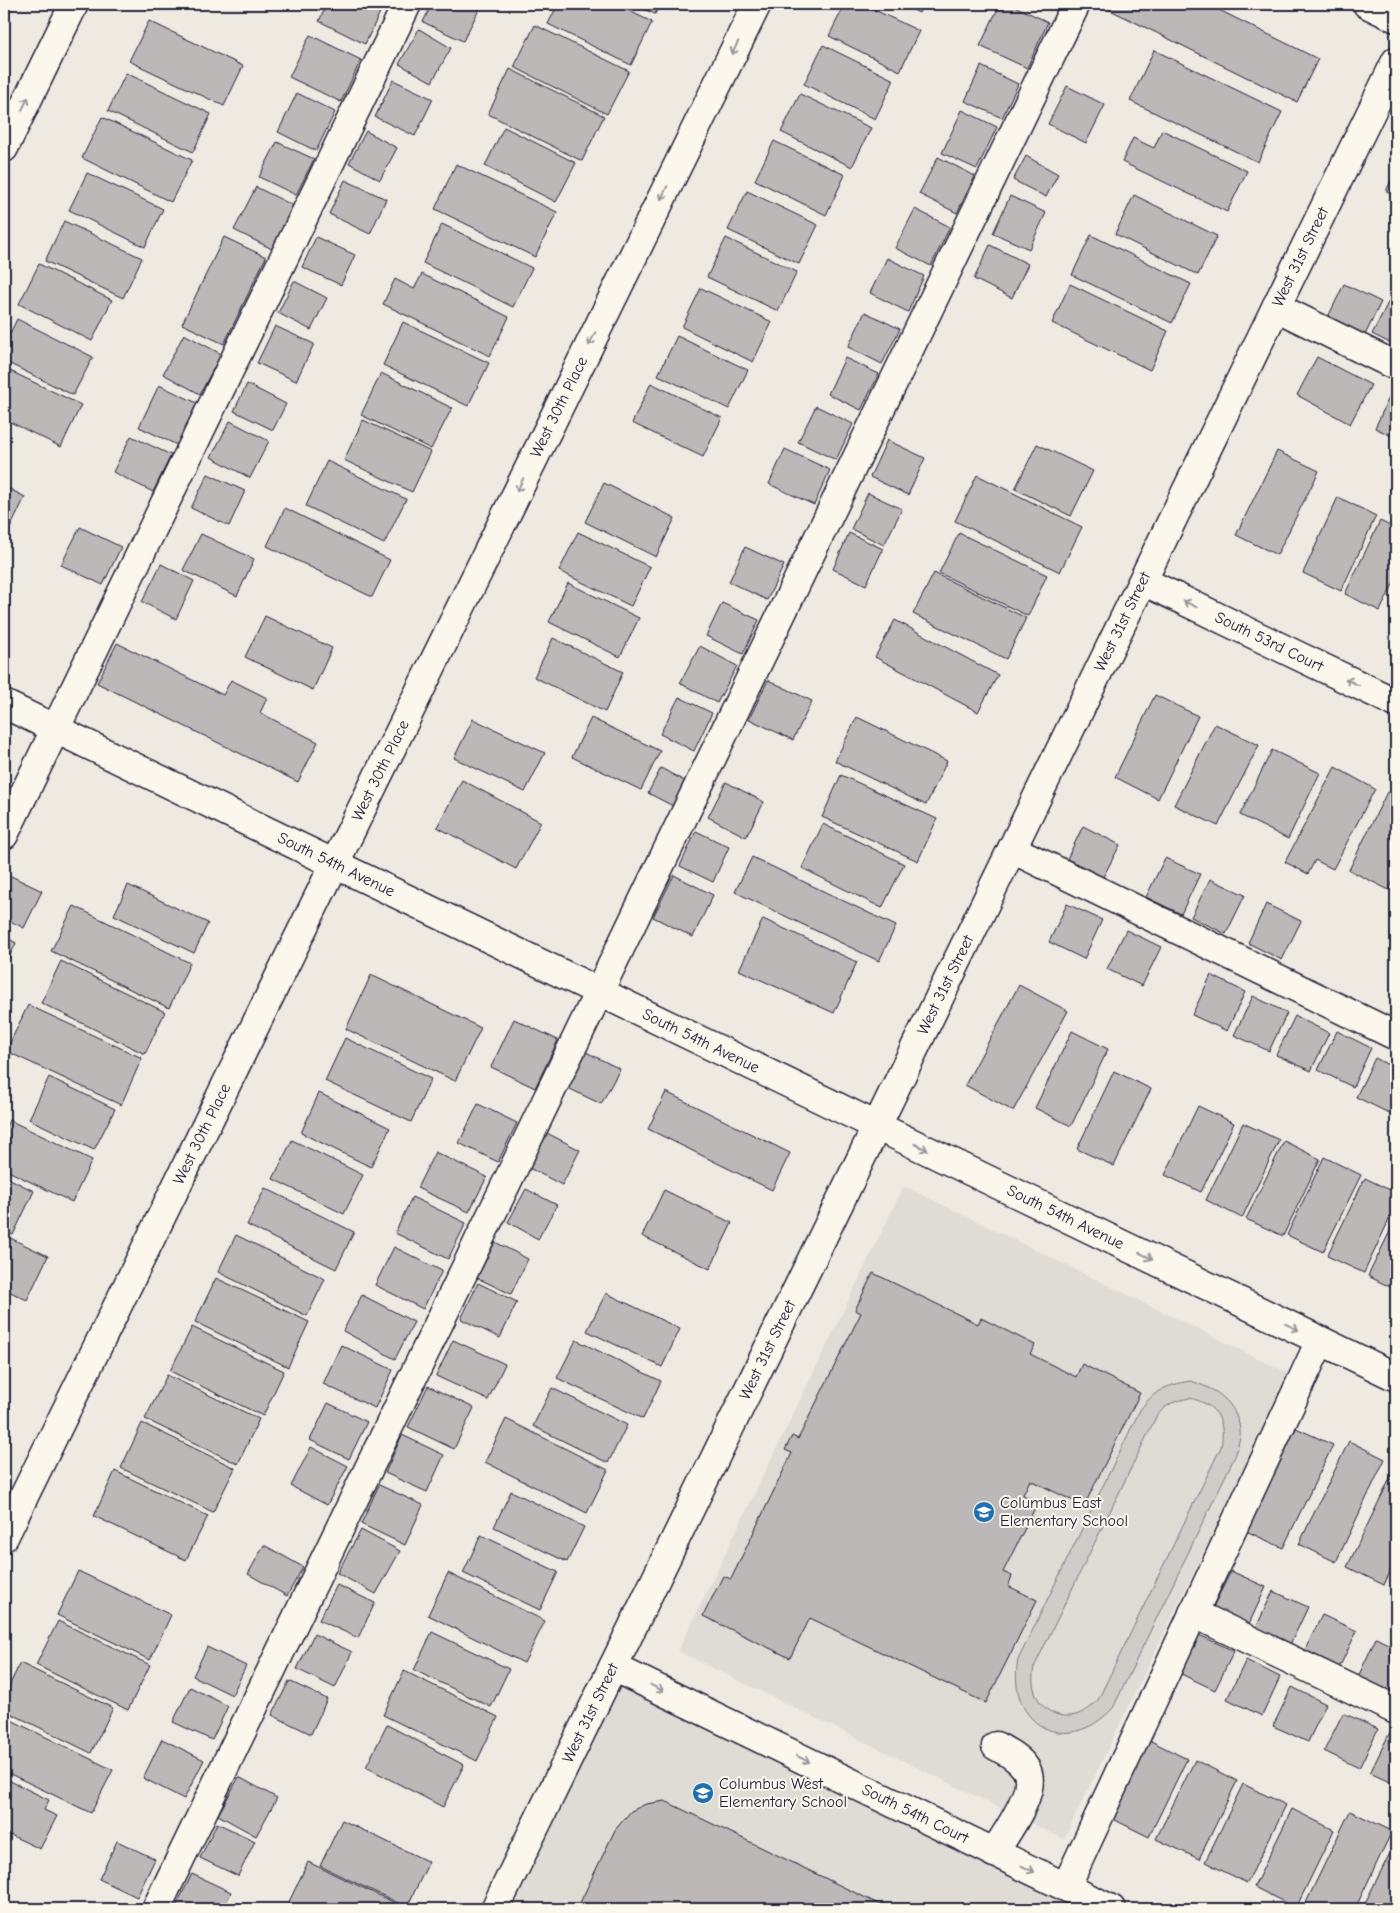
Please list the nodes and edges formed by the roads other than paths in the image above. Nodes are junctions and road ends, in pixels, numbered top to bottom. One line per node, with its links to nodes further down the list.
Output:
1 (74, 4): 8 (street, one-way to 1)
2 (407, 4): 14 (street)
3 (757, 4): 17 (street, West 30th Place, one-way to 17)
4 (1076, 4): 18 (street)
5 (1367, 4): 6 (street)
6 (1396, 18)
7 (1396, 61): 9 (street, West 31st Street)
8 (4, 148)
9 (1276, 307): 10 (street); 11 (street, West 31st Street)
10 (1396, 366)
11 (1142, 581): 12 (street, South 53rd Court, one-way to 11); 16 (street, West 31st Street)
12 (1396, 703)
13 (4, 704): 14 (street, South 54th Avenue)
14 (55, 729): 15 (street); 17 (street, South 54th Avenue)
15 (4, 835)
16 (1012, 849): 19 (street); 20 (street, West 31st Street)
17 (334, 864): 18 (street, South 54th Avenue); 23 (street, West 30th Place)
18 (599, 991): 20 (street, South 54th Avenue); 30 (street)
19 (1396, 1036)
20 (878, 1125): 21 (street, South 54th Avenue, one-way to 21); 25 (street, West 31st Street)
21 (1320, 1340): 22 (street, South 54th Avenue); 24 (street)
22 (1396, 1377)
23 (4, 1537)
24 (1193, 1613): 26 (street); 29 (street)
25 (613, 1667): 28 (street, South 54th Court, one-way to 28); 31 (street, West 31st Street)
26 (1396, 1710)
27 (996, 1746): 28 (street)
28 (994, 1853): 29 (street, South 54th Court, one-way to 29)
29 (1066, 1887): 32 (street, South 54th Court)
30 (156, 1909)
31 (494, 1909)
32 (1111, 1909)

